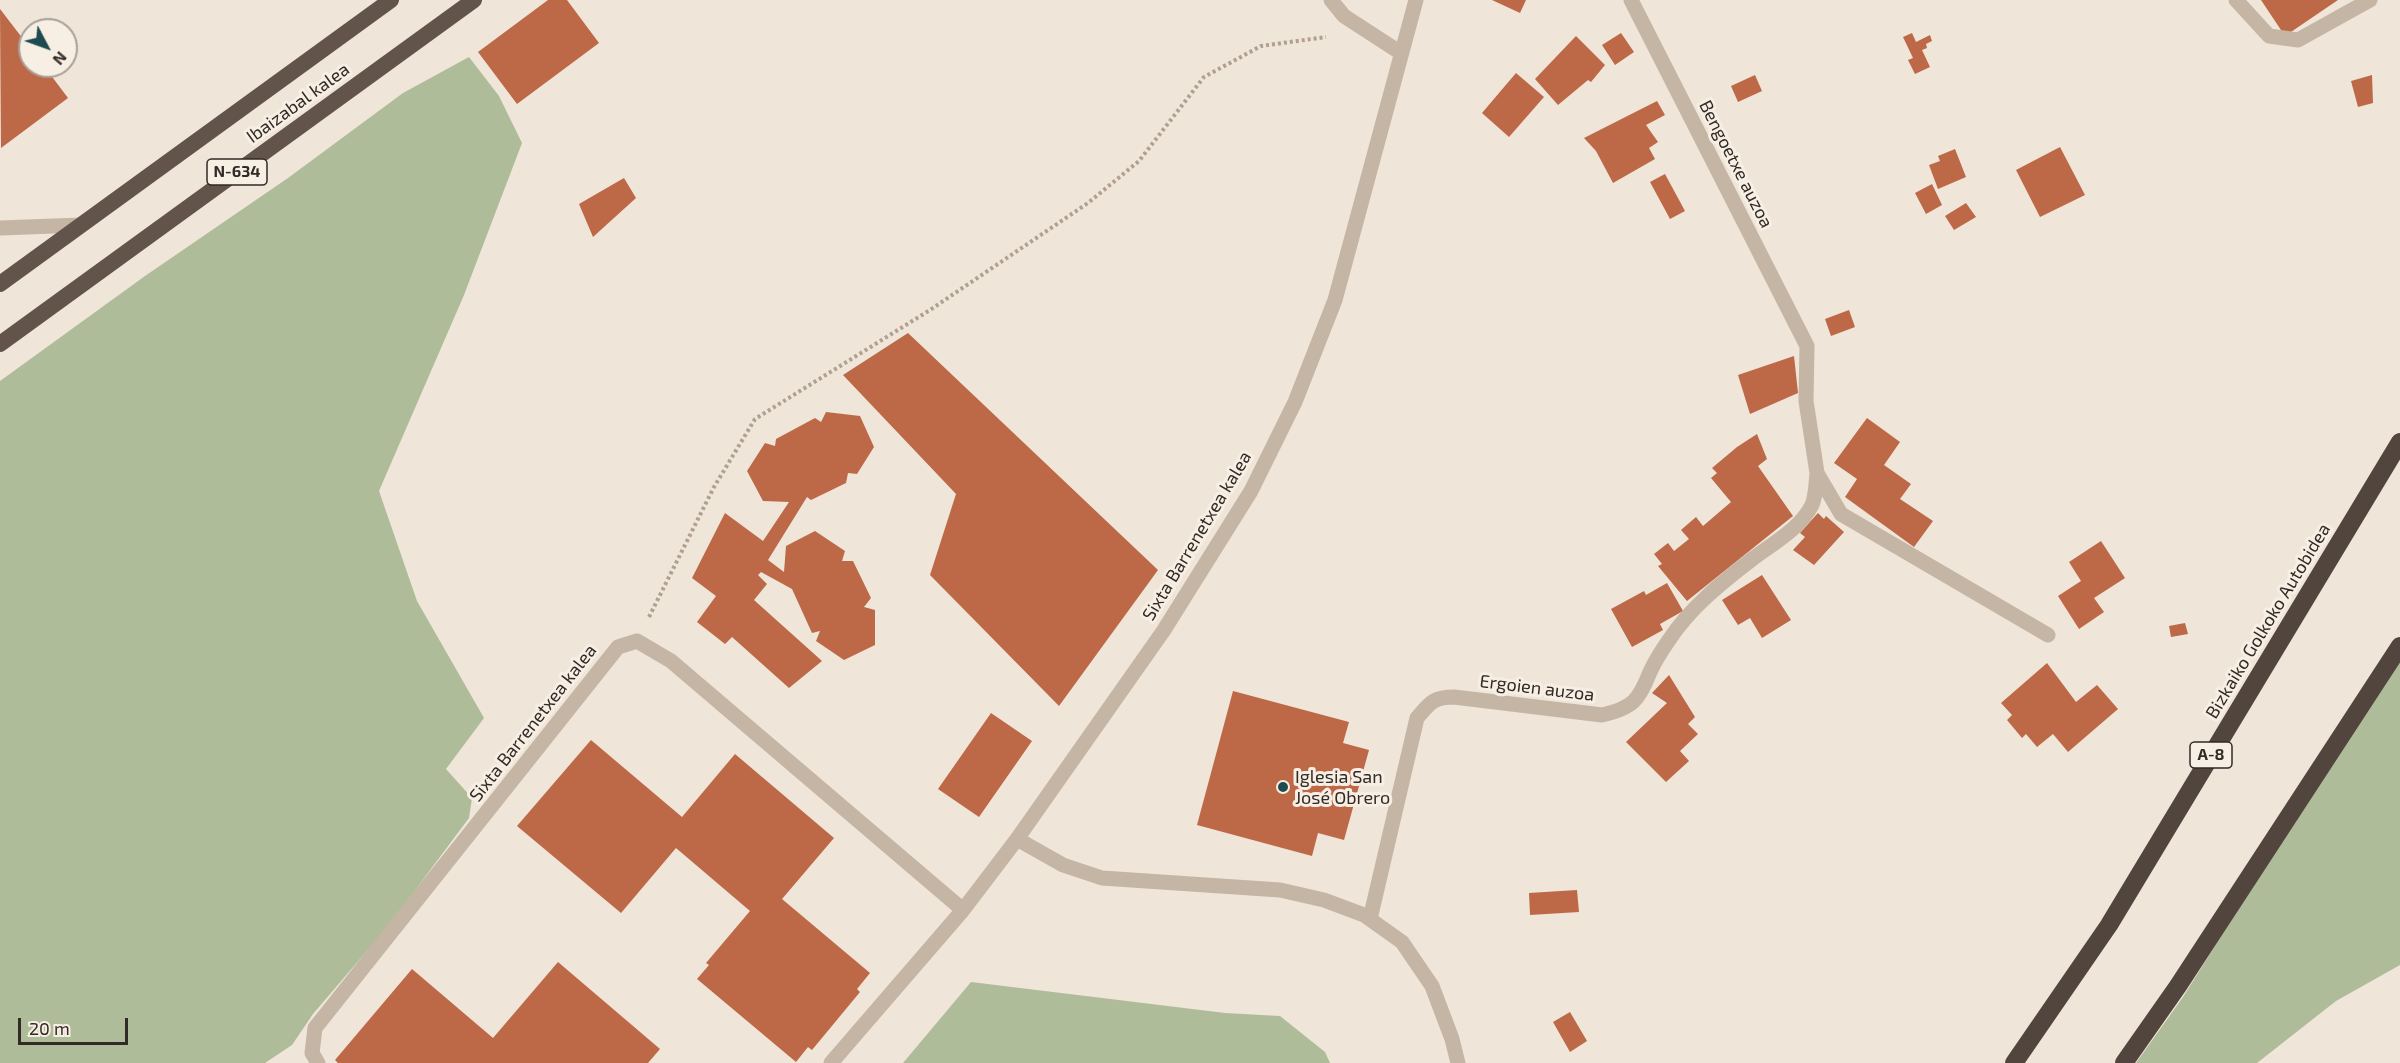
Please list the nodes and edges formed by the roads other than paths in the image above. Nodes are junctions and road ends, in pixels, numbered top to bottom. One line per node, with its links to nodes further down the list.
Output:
1 (391, 0): 9 (highway, Ibaizabal kalea / N-634)
2 (474, 0): 12 (highway, Ibaizabal kalea / N-634)
3 (1331, 0): 8 (street)
4 (1416, 0): 8 (street, Sixta Barrenetxea kalea)
5 (1630, 0): 13 (street, Bengoetxe auzoa)
6 (2236, 0): 7 (street)
7 (2370, 0)
8 (1401, 53): 18 (street, Sixta Barrenetxea kalea)
9 (81, 225): 10 (street); 11 (highway, Ibaizabal kalea / N-634)
10 (0, 228)
11 (0, 284)
12 (0, 344)
13 (1807, 346): 15 (street, Ergoien auzoa)
14 (2400, 442): 24 (highway, Bizkaiko Golkoko Autobidea / A-8)
15 (1817, 473): 16 (street, Ergoien auzoa); 20 (street, Ergoien auzoa)
16 (2048, 635)
17 (2400, 646): 25 (highway)
18 (1017, 839): 19 (street, Sixta Barrenetxea kalea); 20 (street)
19 (963, 910): 21 (street, Sixta Barrenetxea kalea); 22 (street, Sixta Barrenetxea kalea)
20 (1370, 919): 23 (street)
21 (318, 1063)
22 (831, 1063)
23 (1458, 1063)
24 (2014, 1063)
25 (2124, 1063)

